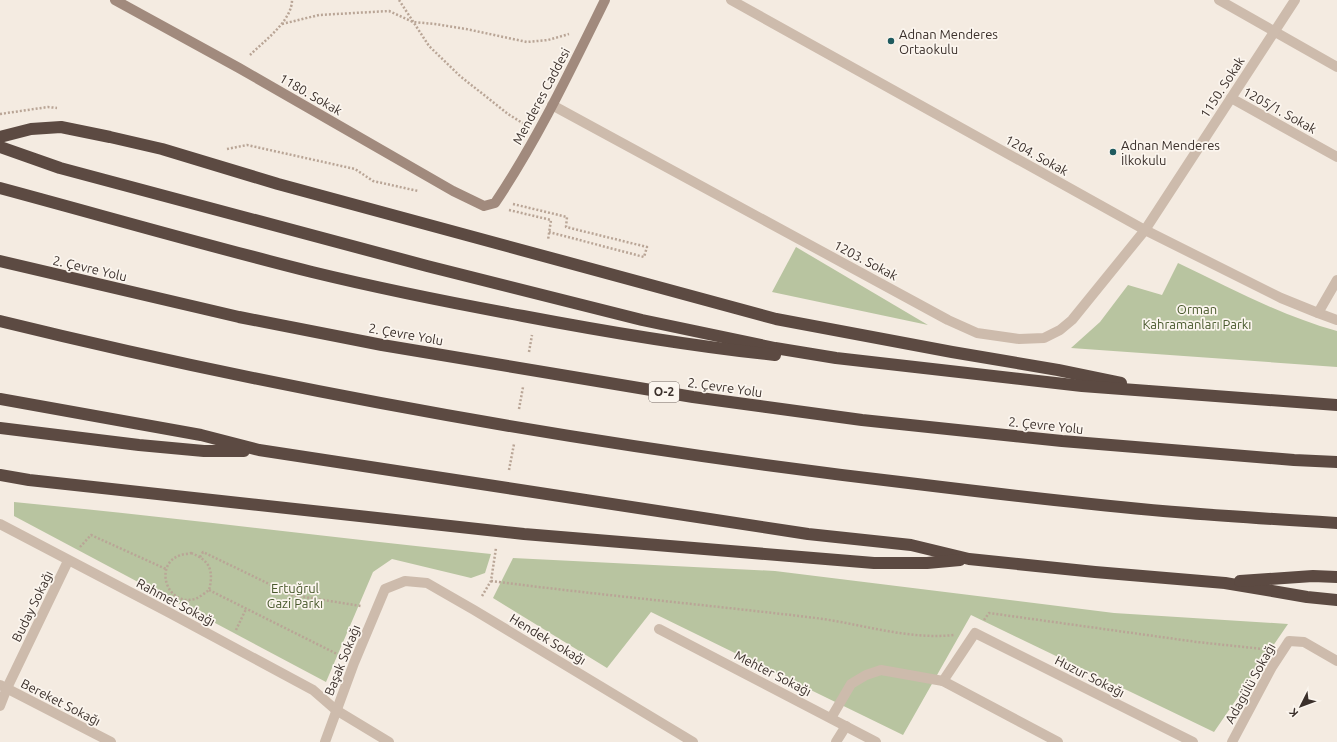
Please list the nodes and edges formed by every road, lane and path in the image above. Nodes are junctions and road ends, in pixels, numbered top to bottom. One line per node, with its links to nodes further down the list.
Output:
1 (115, 0): 13 (street, 1180. Sokak)
2 (292, 0): 9 (path)
3 (399, 0): 8 (path)
4 (605, 0): 10 (street, Menderes Caddesi)
5 (732, 0): 24 (street, 1204. Sokak)
6 (1219, 0): 11 (street)
7 (1295, 0): 11 (street, 1150. Sokak)
8 (413, 22): 9 (path); 10 (path); 16 (path)
9 (282, 24): 13 (path)
10 (592, 27): 15 (street, Menderes Caddesi)
11 (1274, 31): 12 (street); 14 (street, 1150. Sokak)
12 (1337, 67)
13 (238, 68): 23 (street, 1180. Sokak)
14 (1231, 98): 20 (street, 1205/1. Sokak); 24 (street, 1150. Sokak)
15 (552, 105): 16 (street, Menderes Caddesi); 24 (street, 1203. Sokak)
16 (537, 131): 23 (street, Menderes Caddesi)
17 (0, 137): 36 (highway)
18 (0, 147): 34 (highway)
19 (224, 150): 22 (path)
20 (1337, 157)
21 (0, 188): 34 (highway)
22 (425, 193)
23 (495, 203): 25 (path); 25 (path)
24 (1145, 230): 29 (street, 1204. Sokak)
25 (549, 232): 26 (path)
26 (547, 248)
27 (0, 261): 43 (highway, 2. Çevre Yolu / O-2)
28 (1337, 280): 29 (street)
29 (1318, 314): 30 (street, 1204. Sokak)
30 (1337, 320)
31 (0, 321): 46 (highway)
32 (532, 333): 33 (path)
33 (528, 356)
34 (836, 358): 36 (highway)
35 (523, 387): 39 (path)
36 (1167, 393): 38 (highway)
37 (0, 399): 42 (highway)
38 (1337, 405)
39 (519, 410)
40 (0, 428): 42 (highway)
41 (514, 441): 44 (path)
42 (259, 450): 50 (highway)
43 (1337, 462)
44 (509, 472)
45 (0, 475): 50 (highway)
46 (1337, 523)
47 (0, 524): 51 (street, Rahmet Sokağı)
48 (497, 542): 61 (path)
49 (200, 557): 52 (path); 56 (path); 58 (path)
50 (968, 559): 54 (highway)
51 (68, 561): 52 (path); 62 (street, Rahmet Sokağı); 67 (street, Buday Sokağı)
52 (166, 569): 56 (path)
53 (1337, 577): 54 (highway)
54 (1225, 583): 57 (highway)
55 (385, 589): 58 (street, Başak Sokağı); 75 (street, Hendek Sokağı)
56 (209, 590): 59 (path)
57 (1337, 600)
58 (377, 608): 65 (street, Başak Sokağı)
59 (246, 609): 62 (path); 65 (path)
60 (659, 629): 70 (street, Mehter Sokağı)
61 (975, 633): 63 (path); 66 (street); 79 (street, Huzur Sokağı)
62 (229, 645): 69 (street, Rahmet Sokağı)
63 (1282, 651): 64 (street, Adagülü Sokağı); 80 (street, Adagülü Sokağı)
64 (1337, 661)
65 (354, 663): 69 (street, Başak Sokağı)
66 (943, 681): 70 (street); 78 (street)
67 (3, 686): 68 (street, Buday Sokağı); 72 (street, Bereket Sokağı)
68 (0, 706)
69 (336, 710): 73 (street, Başak Sokağı); 74 (street, Rahmet Sokağı)
70 (831, 718): 71 (street, Mehter Sokağı)
71 (846, 726): 76 (street); 77 (street, Mehter Sokağı)
72 (111, 742)
73 (325, 742)
74 (388, 742)
75 (693, 742)
76 (836, 742)
77 (876, 742)
78 (1058, 742)
79 (1193, 742)
80 (1232, 742)

